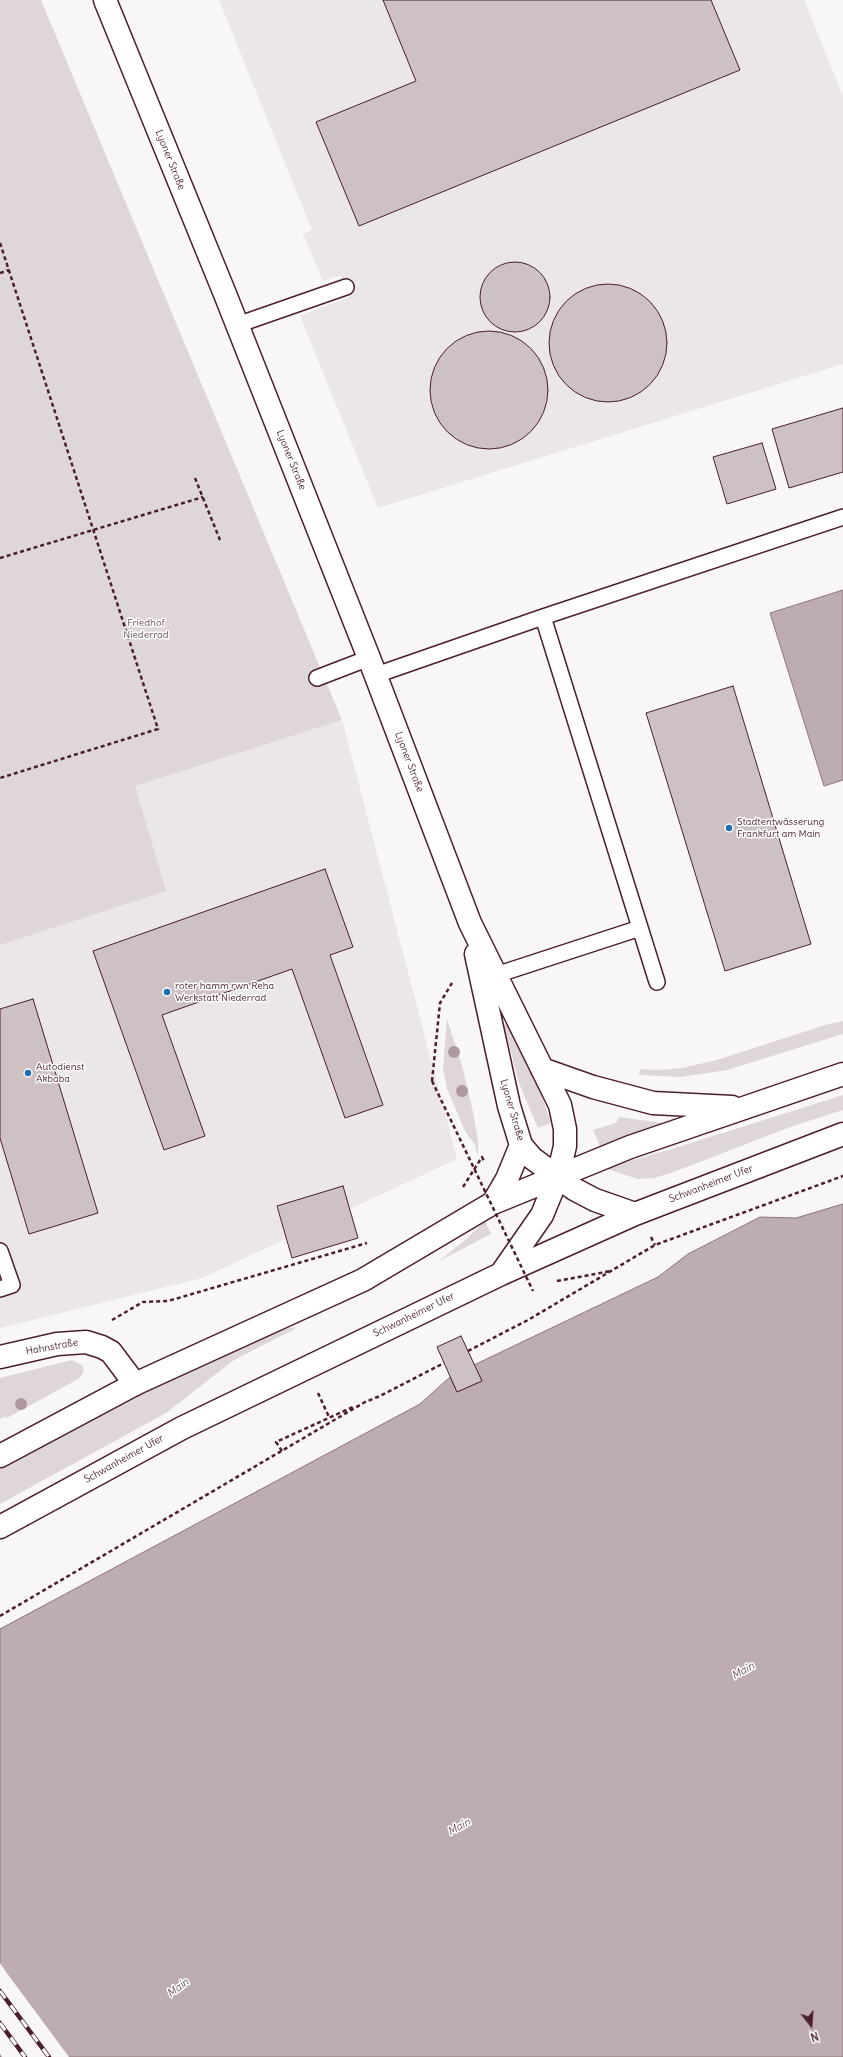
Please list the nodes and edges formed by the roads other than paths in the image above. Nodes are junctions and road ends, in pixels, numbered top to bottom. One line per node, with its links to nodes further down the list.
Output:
1 (105, 0): 3 (main road, Lyoner Straße)
2 (346, 287): 3 (lane)
3 (237, 325): 6 (main road, Lyoner Straße)
4 (843, 517): 5 (lane)
5 (543, 617): 6 (lane); 9 (lane)
6 (373, 667): 7 (lane); 8 (main road, Lyoner Straße)
7 (317, 678)
8 (470, 923): 10 (main road, Lyoner Straße); 16 (main road, Lyoner Straße)
9 (640, 928): 10 (lane); 11 (lane)
10 (496, 975): 12 (main road, Lyoner Straße)
11 (657, 982)
12 (542, 1069): 14 (main road); 17 (main road, Lyoner Straße)
13 (843, 1074): 14 (main road)
14 (745, 1108): 17 (main road)
15 (843, 1134): 19 (main road, Schwanheimer Ufer)
16 (521, 1145): 17 (main road, Lyoner Straße); 18 (main road)
17 (558, 1176): 18 (main road); 19 (main road); 21 (main road)
18 (493, 1203): 24 (main road)
19 (635, 1214): 21 (main road, Schwanheimer Ufer)
20 (0, 1251): 22 (lane)
21 (501, 1274): 26 (main road, Schwanheimer Ufer)
22 (0, 1289)
23 (0, 1357): 24 (main road, Hahnstraße)
24 (135, 1384): 25 (main road)
25 (0, 1456)
26 (0, 1527)

